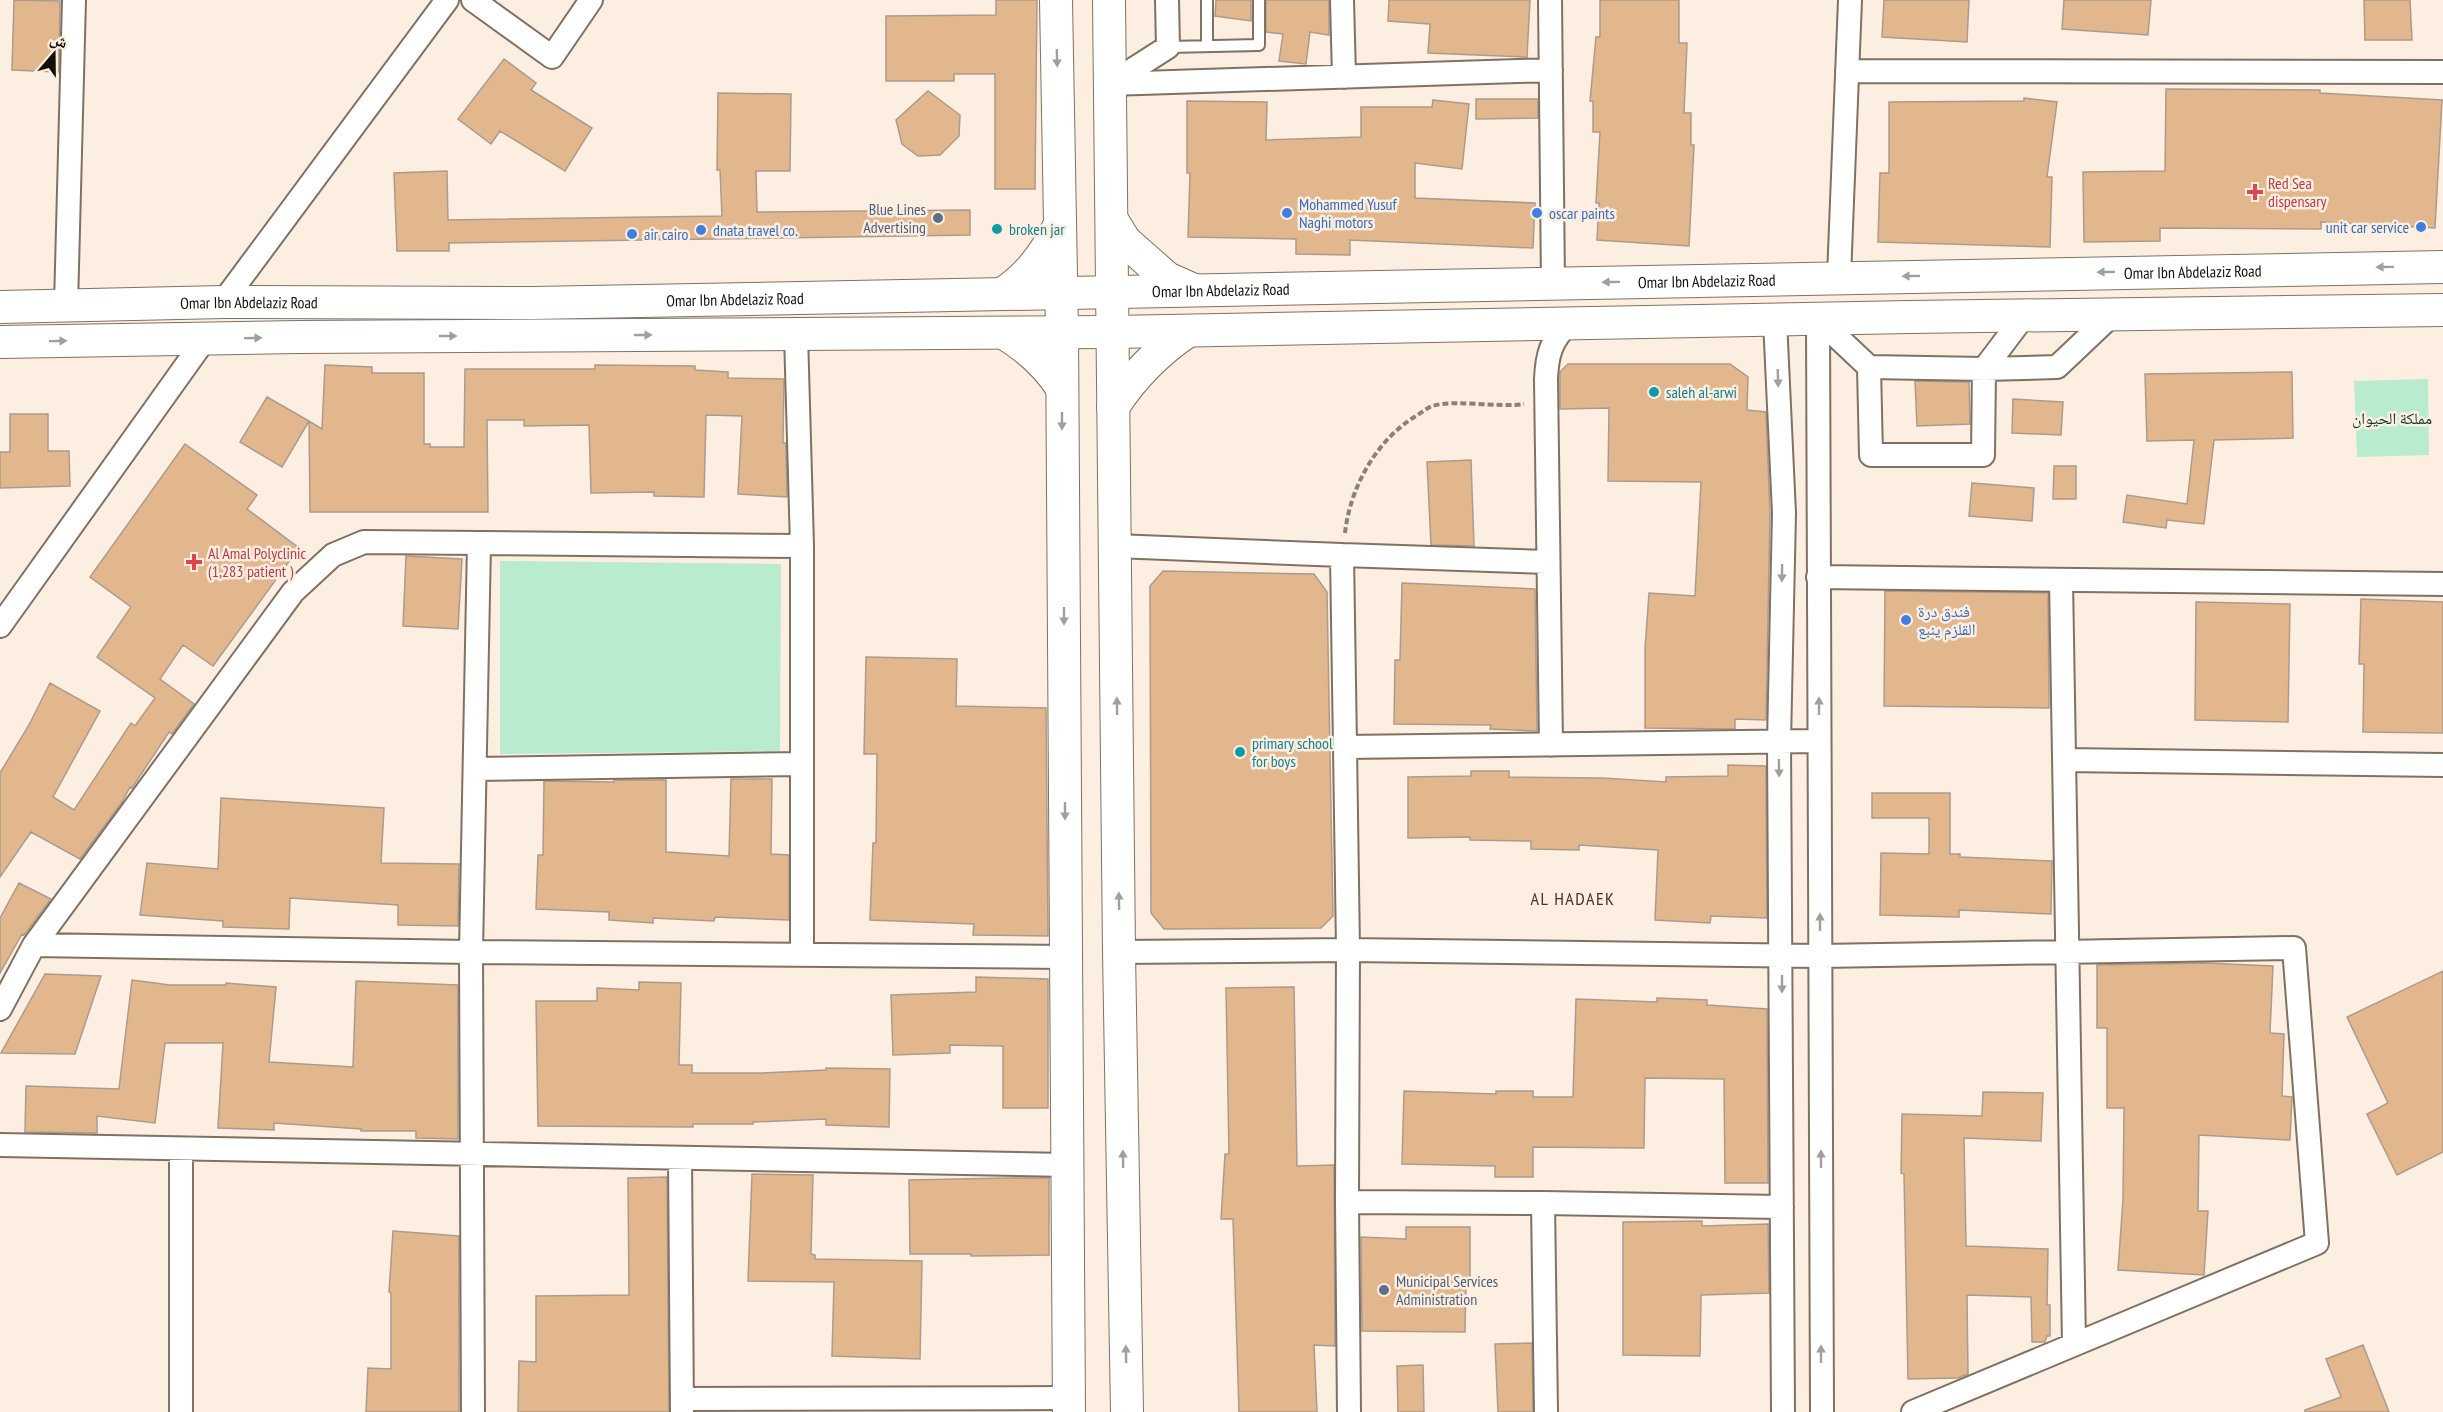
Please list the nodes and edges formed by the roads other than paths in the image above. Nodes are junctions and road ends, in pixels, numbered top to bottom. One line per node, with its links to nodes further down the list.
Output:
1 (74, 0): 30 (street)
2 (447, 0): 29 (street)
3 (472, 0): 4 (street)
4 (591, 0)
5 (1056, 0): 21 (main road, one-way to 21)
6 (1109, 0): 19 (main road)
7 (1167, 0): 14 (street)
8 (1207, 0): 13 (lane)
9 (1259, 0): 13 (lane)
10 (1342, 0): 18 (street)
11 (1550, 0): 15 (street)
12 (1850, 0): 16 (street)
13 (1207, 44): 14 (lane)
14 (1168, 46): 19 (street)
15 (1551, 70): 18 (street); 24 (street)
16 (1847, 71): 17 (street); 23 (street)
17 (2443, 72)
18 (1344, 76): 19 (street)
19 (1110, 84): 20 (main road)
20 (1112, 220): 25 (main road); 26 (main road)
21 (1060, 223): 27 (main road); 28 (main road)
22 (2443, 267): 23 (main road, Omar Ibn Abdelaziz Road, one-way to 23)
23 (1839, 277): 24 (main road, Omar Ibn Abdelaziz Road, one-way to 24)
24 (1553, 283): 25 (main road, Omar Ibn Abdelaziz Road)
25 (1194, 290): 26 (main road, Omar Ibn Abdelaziz Road)
26 (1112, 291): 27 (main road, Omar Ibn Abdelaziz Road); 40 (main road)
27 (1061, 292): 28 (main road, Omar Ibn Abdelaziz Road); 39 (main road)
28 (1002, 294): 29 (main road, Omar Ibn Abdelaziz Road)
29 (223, 302): 30 (main road, Omar Ibn Abdelaziz Road)
30 (66, 305): 31 (main road, Omar Ibn Abdelaziz Road)
31 (0, 307)
32 (2443, 310): 33 (main road)
33 (2112, 314): 34 (main road); 46 (street)
34 (2024, 316): 35 (main road); 46 (street)
35 (1818, 319): 36 (main road); 45 (street); 50 (street)
36 (1775, 320): 37 (main road); 49 (street, one-way to 49)
37 (1569, 324): 38 (main road); 55 (street)
38 (1188, 331): 40 (main road); 48 (main road)
39 (1062, 332): 40 (main road); 41 (main road); 47 (main road)
40 (1113, 332): 48 (main road)
41 (1004, 333): 42 (main road); 47 (main road)
42 (796, 334): 43 (main road, one-way to 42); 52 (street)
43 (205, 339): 44 (main road, one-way to 43); 59 (street)
44 (0, 342)
45 (1869, 367): 46 (street); 46 (street)
46 (1984, 369)
47 (1062, 388): 76 (main road, one-way to 76)
48 (1113, 407): 53 (main road)
49 (1784, 513): 50 (street); 61 (street, one-way to 61)
50 (1818, 532): 56 (street)
51 (479, 543): 52 (street); 67 (street); 68 (street)
52 (802, 546): 65 (street)
53 (1115, 546): 54 (street); 71 (main road, one-way to 53)
54 (1342, 555): 55 (street); 63 (street)
55 (1548, 562): 62 (street)
56 (1818, 577): 57 (street); 60 (street, one-way to 56)
57 (2061, 580): 58 (street); 64 (street)
58 (2443, 584)
59 (0, 626)
60 (1819, 741): 61 (street); 75 (street, one-way to 60)
61 (1779, 742): 62 (street); 74 (street, one-way to 74)
62 (1551, 745): 63 (street)
63 (1345, 747): 69 (street)
64 (2064, 760): 66 (street); 72 (street)
65 (802, 764): 67 (street); 73 (street)
66 (2443, 765)
67 (475, 769): 70 (street)
68 (34, 945): 70 (street); 77 (street)
69 (1348, 950): 71 (street); 74 (street); 83 (street)
70 (471, 952): 73 (street); 80 (street)
71 (1119, 952): 91 (main road, one-way to 71)
72 (2067, 952): 75 (street); 86 (street); 86 (street)
73 (802, 955): 76 (street)
74 (1781, 956): 75 (street); 85 (street, one-way to 85)
75 (1820, 956): 95 (street, one-way to 75)
76 (1066, 957): 82 (main road)
77 (0, 1009)
78 (0, 1145): 79 (street)
79 (181, 1149): 80 (street); 89 (street)
80 (471, 1154): 81 (street); 90 (street)
81 (680, 1158): 82 (street); 87 (street)
82 (1067, 1165): 88 (main road)
83 (1347, 1202): 84 (street); 92 (street)
84 (1543, 1203): 85 (street); 93 (street)
85 (1782, 1206): 94 (street)
86 (2074, 1344): 96 (street)
87 (682, 1405): 88 (street)
88 (1069, 1405)
89 (181, 1412)
90 (473, 1412)
91 (1127, 1412)
92 (1349, 1412)
93 (1546, 1412)
94 (1783, 1412)
95 (1822, 1412)
96 (1913, 1412)

